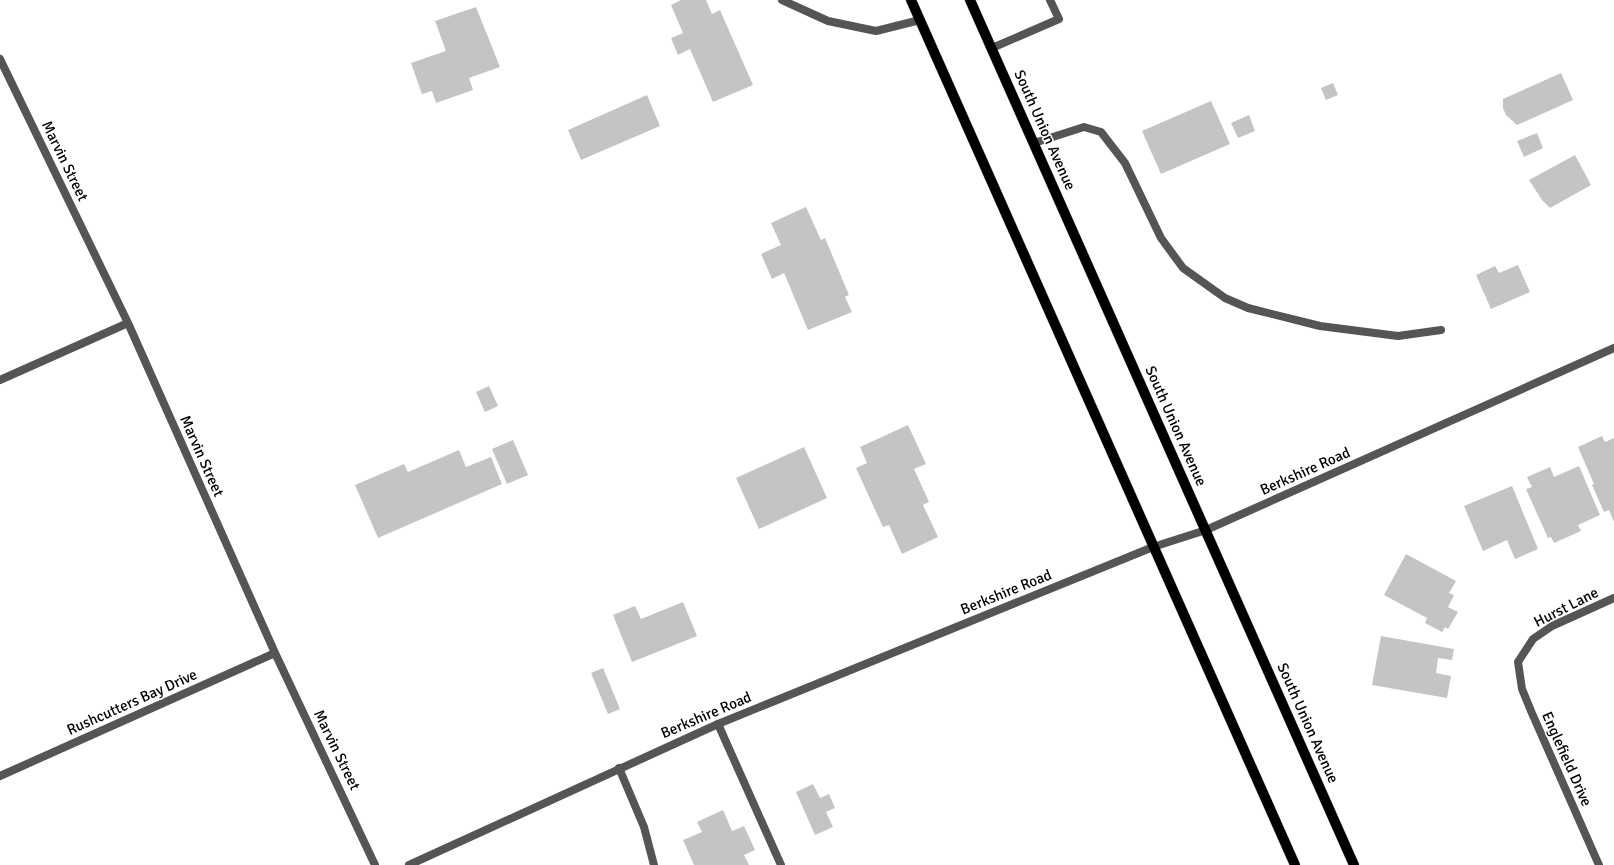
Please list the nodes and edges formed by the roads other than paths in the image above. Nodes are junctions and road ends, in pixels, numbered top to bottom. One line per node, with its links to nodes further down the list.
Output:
1 (782, 0): 5 (street)
2 (911, 0): 5 (main road)
3 (970, 0): 6 (main road, South Union Avenue)
4 (1050, 0): 6 (street)
5 (920, 20): 14 (main road)
6 (992, 48): 8 (main road, South Union Avenue)
7 (0, 59): 9 (street, Marvin Street)
8 (1034, 143): 10 (street); 13 (main road, South Union Avenue)
9 (128, 323): 12 (street); 16 (street, Marvin Street)
10 (1441, 330)
11 (1614, 348): 13 (street, Berkshire Road)
12 (0, 380)
13 (1206, 530): 14 (street, Berkshire Road); 26 (main road, South Union Avenue)
14 (1153, 547): 18 (street, Berkshire Road); 25 (main road)
15 (1614, 598): 17 (street, Hurst Lane)
16 (275, 653): 20 (street, Rushcutters Bay Drive); 21 (street, Marvin Street)
17 (1518, 662): 27 (street, Englefield Drive)
18 (718, 724): 19 (street, Berkshire Road); 24 (street)
19 (619, 768): 22 (street, Berkshire Road); 23 (street)
20 (0, 776)
21 (375, 865)
22 (410, 865)
23 (654, 865)
24 (782, 865)
25 (1295, 865)
26 (1354, 865)
27 (1599, 865)

